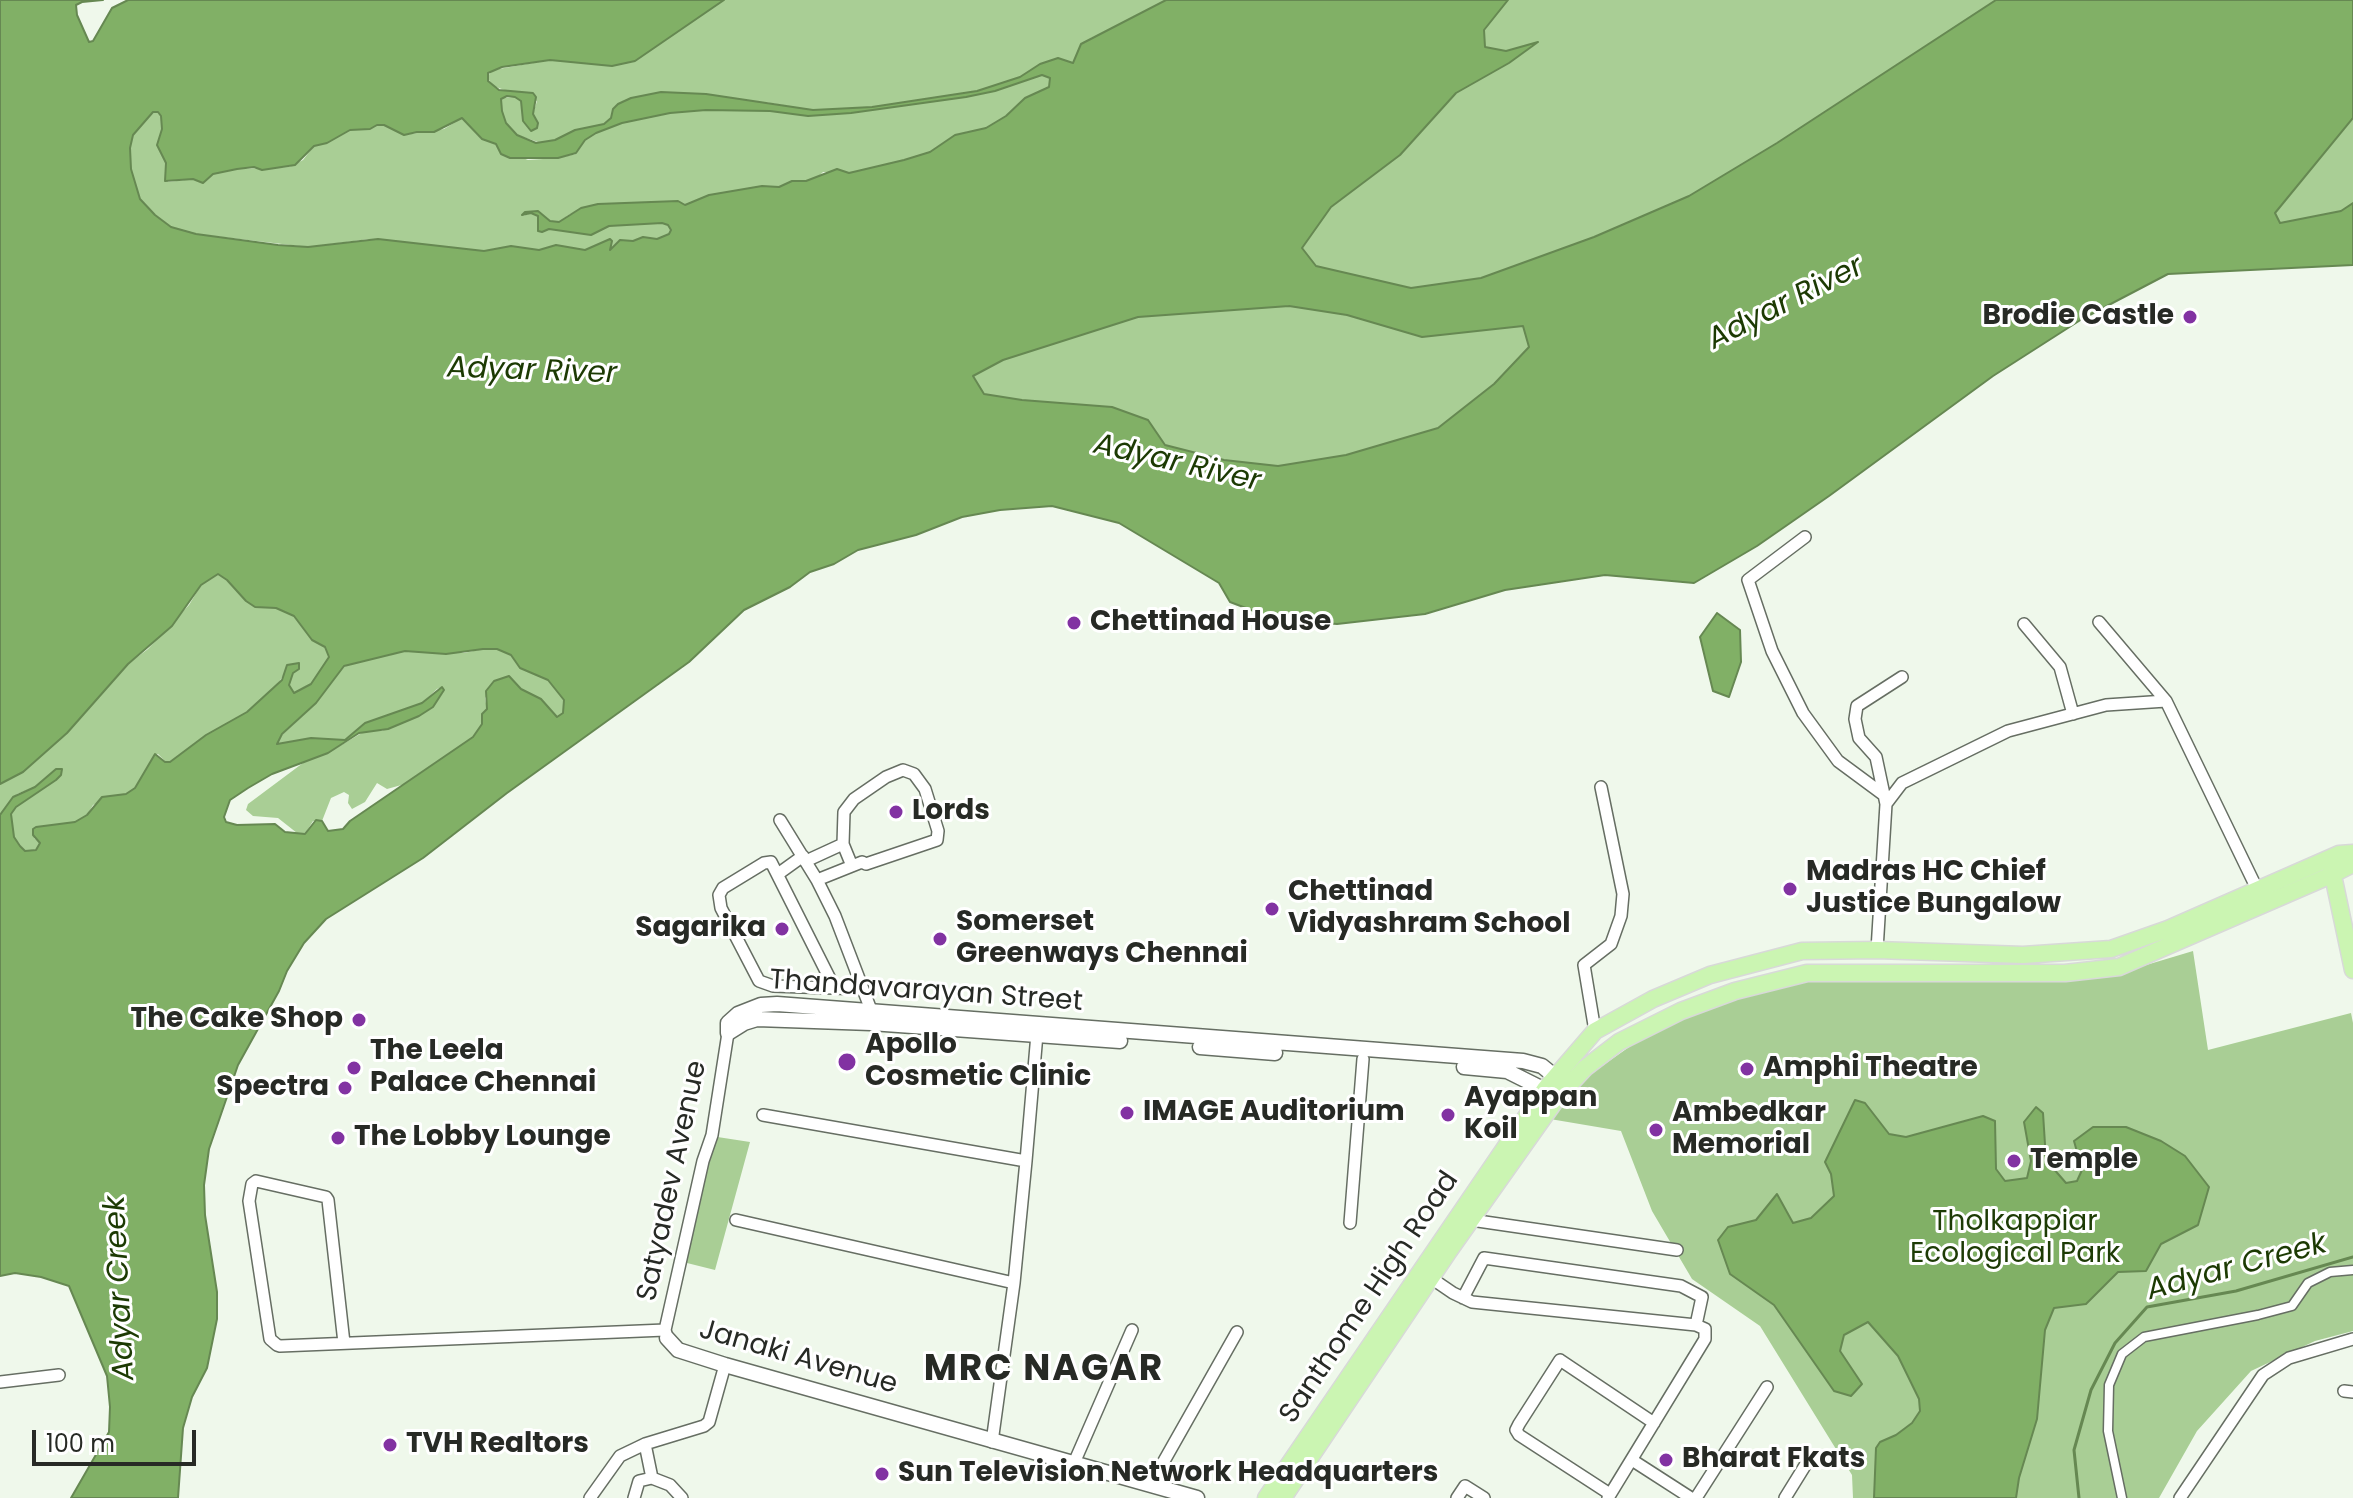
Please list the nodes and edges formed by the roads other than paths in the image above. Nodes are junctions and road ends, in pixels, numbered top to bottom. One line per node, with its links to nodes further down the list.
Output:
1 (1805, 537): 8 (street)
2 (2099, 622): 5 (street)
3 (2024, 624): 6 (street)
4 (1902, 677): 8 (street)
5 (2166, 701): 6 (street); 18 (street)
6 (2073, 714): 8 (street)
7 (1601, 787): 27 (street)
8 (1885, 800): 19 (street)
9 (780, 820): 12 (street)
10 (843, 844): 12 (street); 14 (street); 14 (street)
11 (2353, 853): 15 (main road)
12 (804, 858): 16 (street); 17 (street)
13 (2353, 861): 15 (main road)
14 (852, 866): 17 (street)
15 (2331, 866): 18 (main road); 20 (main road); 31 (main road)
16 (778, 874): 21 (street); 22 (street)
17 (817, 880): 23 (street)
18 (2258, 891): 19 (main road)
19 (1877, 950): 27 (main road)
20 (2353, 970)
21 (759, 981): 22 (street); 24 (street)
22 (834, 987): 23 (street)
23 (863, 989): 25 (street)
24 (761, 1005): 25 (street, Thandavarayan Street); 28 (street, Thandavarayan Street)
25 (871, 1016): 26 (street, Thandavarayan Street); 28 (street, Thandavarayan Street)
26 (1034, 1029): 29 (street, Thandavarayan Street); 33 (street)
27 (1595, 1031): 31 (main road)
28 (728, 1033): 45 (street, Satyadev Avenue)
29 (1233, 1044): 30 (street, Thandavarayan Street); 31 (street, Thandavarayan Street)
30 (1363, 1059): 31 (street, Thandavarayan Street); 36 (street)
31 (1556, 1087): 35 (main road, Santhome High Road); 61 (main road, Santhome High Road)
32 (763, 1115): 33 (street)
33 (1026, 1161): 40 (street)
34 (736, 1220): 40 (street)
35 (1471, 1220): 37 (street); 39 (main road, Santhome High Road)
36 (1350, 1223)
37 (1677, 1250)
38 (2353, 1270): 70 (street)
39 (1431, 1278): 41 (street); 61 (main road, Santhome High Road)
40 (1014, 1283): 53 (street)
41 (1463, 1298): 42 (street); 42 (street)
42 (1696, 1325): 52 (street)
43 (1132, 1330): 56 (street)
44 (1237, 1332): 59 (street)
45 (666, 1334): 47 (street); 48 (street, Janaki Avenue)
46 (2353, 1339): 71 (street)
47 (344, 1343): 47 (street)
48 (725, 1365): 53 (street, Janaki Avenue); 54 (street)
49 (59, 1375): 50 (street)
50 (0, 1382)
51 (1767, 1387): 68 (street)
52 (1654, 1423): 55 (street); 60 (street)
53 (992, 1442): 56 (street, Janaki Avenue)
54 (645, 1444): 58 (street); 62 (street)
55 (1632, 1460): 60 (street); 68 (street)
56 (1074, 1463): 59 (street, Janaki Avenue)
57 (1806, 1464): 69 (street)
58 (652, 1478): 63 (street); 64 (street)
59 (1151, 1484): 65 (street, Janaki Avenue)
60 (1609, 1496)
61 (1274, 1497)
62 (590, 1498)
63 (634, 1498)
64 (682, 1498)
65 (1197, 1498)
66 (1457, 1498): 67 (street)
67 (1484, 1498)
68 (1694, 1498)
69 (1785, 1498)
70 (2122, 1498)
71 (2180, 1498)

